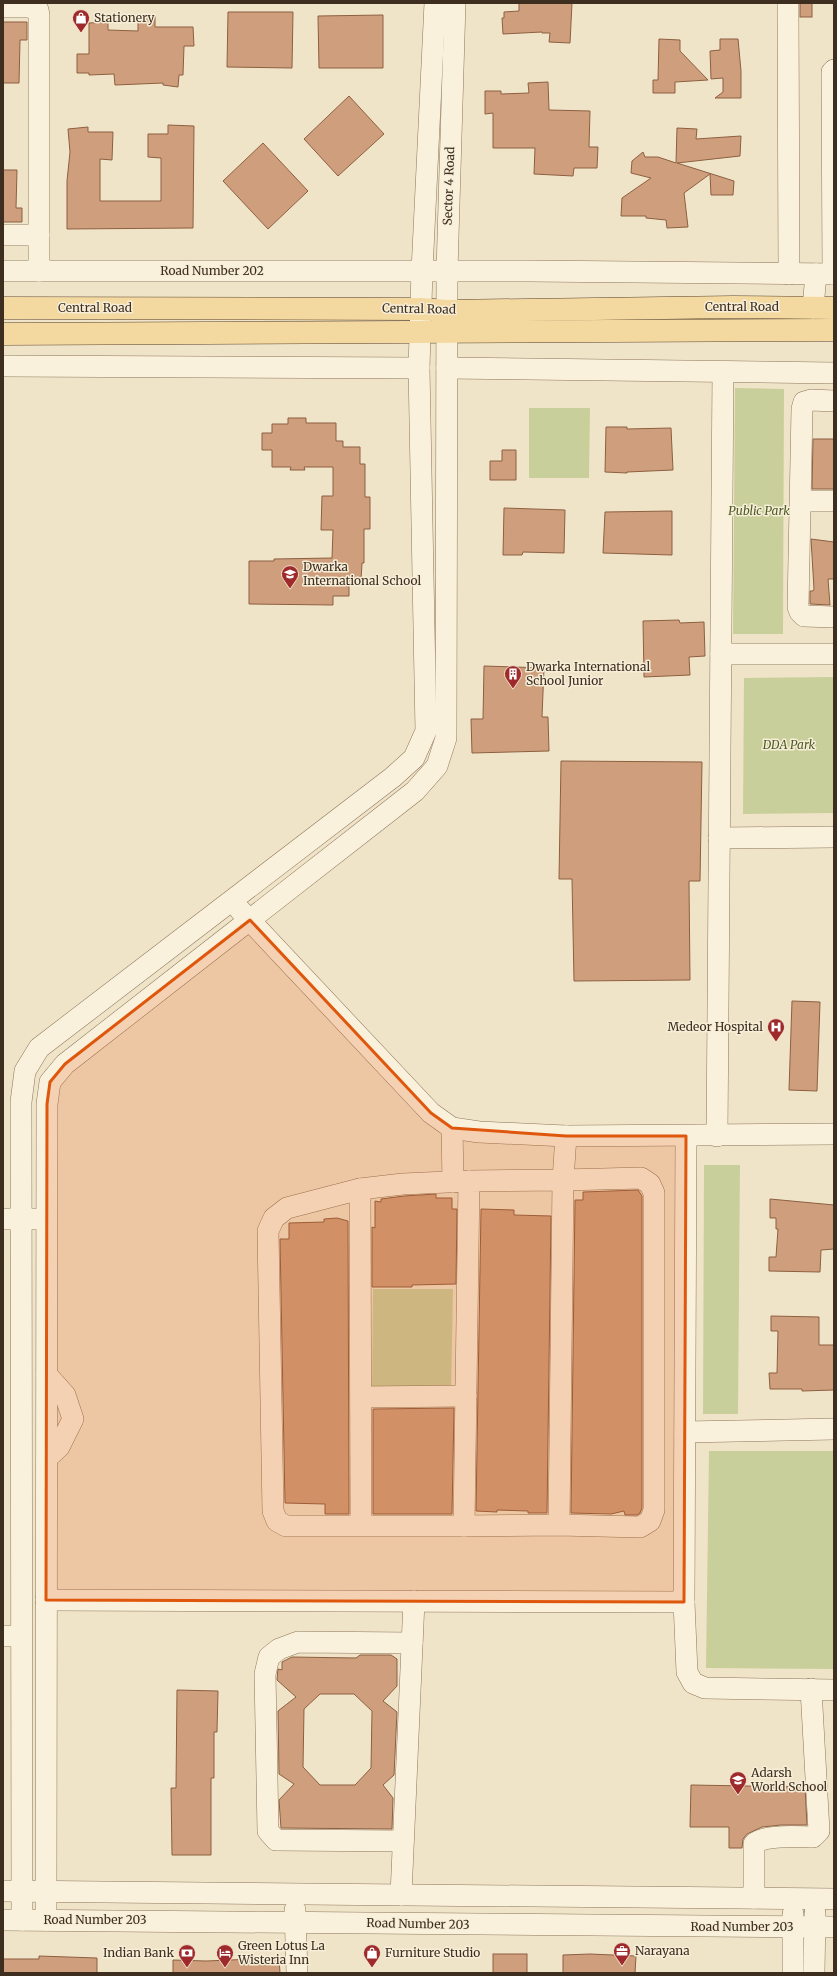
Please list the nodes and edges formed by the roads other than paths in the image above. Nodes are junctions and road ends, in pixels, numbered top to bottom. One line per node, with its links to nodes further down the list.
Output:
1 (436, 3): 12 (street, Sector 4 Road)
2 (455, 3): 13 (street, Sector 4 Road)
3 (788, 3): 14 (street)
4 (3, 7): 8 (street)
5 (834, 70): 6 (street)
6 (833, 165): 9 (street)
7 (3, 235): 8 (street)
8 (40, 235): 11 (street)
9 (834, 242): 15 (street)
10 (3, 271): 11 (street, Road Number 202)
11 (39, 271): 12 (street, Road Number 202)
12 (422, 271): 13 (street, Road Number 202); 18 (street, Sector 4 Road)
13 (447, 271): 14 (street, Road Number 202); 19 (street, Sector 4 Road)
14 (789, 274): 15 (street, Road Number 202)
15 (828, 274): 17 (street)
16 (3, 308): 18 (main road, Central Road)
17 (824, 308): 19 (main road, Central Road)
18 (421, 309): 19 (main road, Central Road); 21 (street, Sector 4 Road)
19 (447, 311): 23 (street, Sector 4 Road)
20 (834, 330): 23 (main road, Central Road)
21 (420, 333): 22 (main road, Central Road); 23 (main road, Central Road); 25 (street, Sector 4 Road)
22 (3, 334)
23 (447, 334): 26 (street, Sector 4 Road)
24 (3, 366): 25 (street)
25 (419, 368): 37 (street, Sector 4 Road)
26 (447, 368): 27 (street); 38 (street, Sector 4 Road)
27 (723, 372): 28 (street); 33 (street)
28 (834, 372)
29 (834, 401): 30 (street)
30 (802, 501): 31 (street); 32 (street)
31 (834, 501)
32 (834, 617)
33 (721, 654): 34 (street); 36 (street)
34 (834, 654)
35 (834, 837): 36 (street)
36 (719, 838): 43 (street)
37 (232, 900): 38 (street); 48 (street, Sector 4 Road)
38 (250, 920): 39 (street); 47 (street, Sector 4 Road)
39 (452, 1128): 41 (street); 45 (street)
40 (834, 1134): 43 (street)
41 (566, 1136): 42 (street); 44 (street)
42 (686, 1136): 43 (street); 52 (street)
43 (717, 1136)
44 (563, 1180): 45 (street); 54 (street); 54 (street)
45 (461, 1181): 46 (street); 49 (street)
46 (360, 1189): 50 (street); 53 (street)
47 (47, 1218): 48 (street); 56 (street, Sector 4 Road)
48 (12, 1219): 59 (street, Sector 4 Road)
49 (466, 1396): 50 (street); 55 (street)
50 (361, 1397): 53 (street)
51 (834, 1429): 52 (street)
52 (685, 1432): 58 (street)
53 (361, 1525): 55 (street)
54 (559, 1525): 55 (street)
55 (464, 1526)
56 (46, 1600): 57 (street); 65 (street, Sector 4 Road)
57 (414, 1601): 58 (street); 60 (street)
58 (684, 1602): 61 (street)
59 (12, 1636): 64 (street, Sector 4 Road)
60 (412, 1643): 63 (street); 63 (street)
61 (811, 1689): 62 (street); 68 (street)
62 (834, 1690)
63 (403, 1841): 67 (street)
64 (12, 1891): 65 (street); 71 (street, Sector 4 Road)
65 (46, 1892): 66 (street); 72 (street, Sector 4 Road)
66 (295, 1894): 67 (street); 73 (street)
67 (401, 1895): 68 (street)
68 (754, 1898): 69 (street)
69 (792, 1898): 70 (street); 74 (street)
70 (825, 1899): 75 (street)
71 (12, 1920): 72 (street, Road Number 203)
72 (46, 1920): 73 (street, Road Number 203)
73 (296, 1922): 74 (street, Road Number 203); 76 (street)
74 (793, 1927): 75 (street, Road Number 203); 77 (street)
75 (824, 1927): 78 (street)
76 (297, 1973)
77 (793, 1973)
78 (814, 1973)

